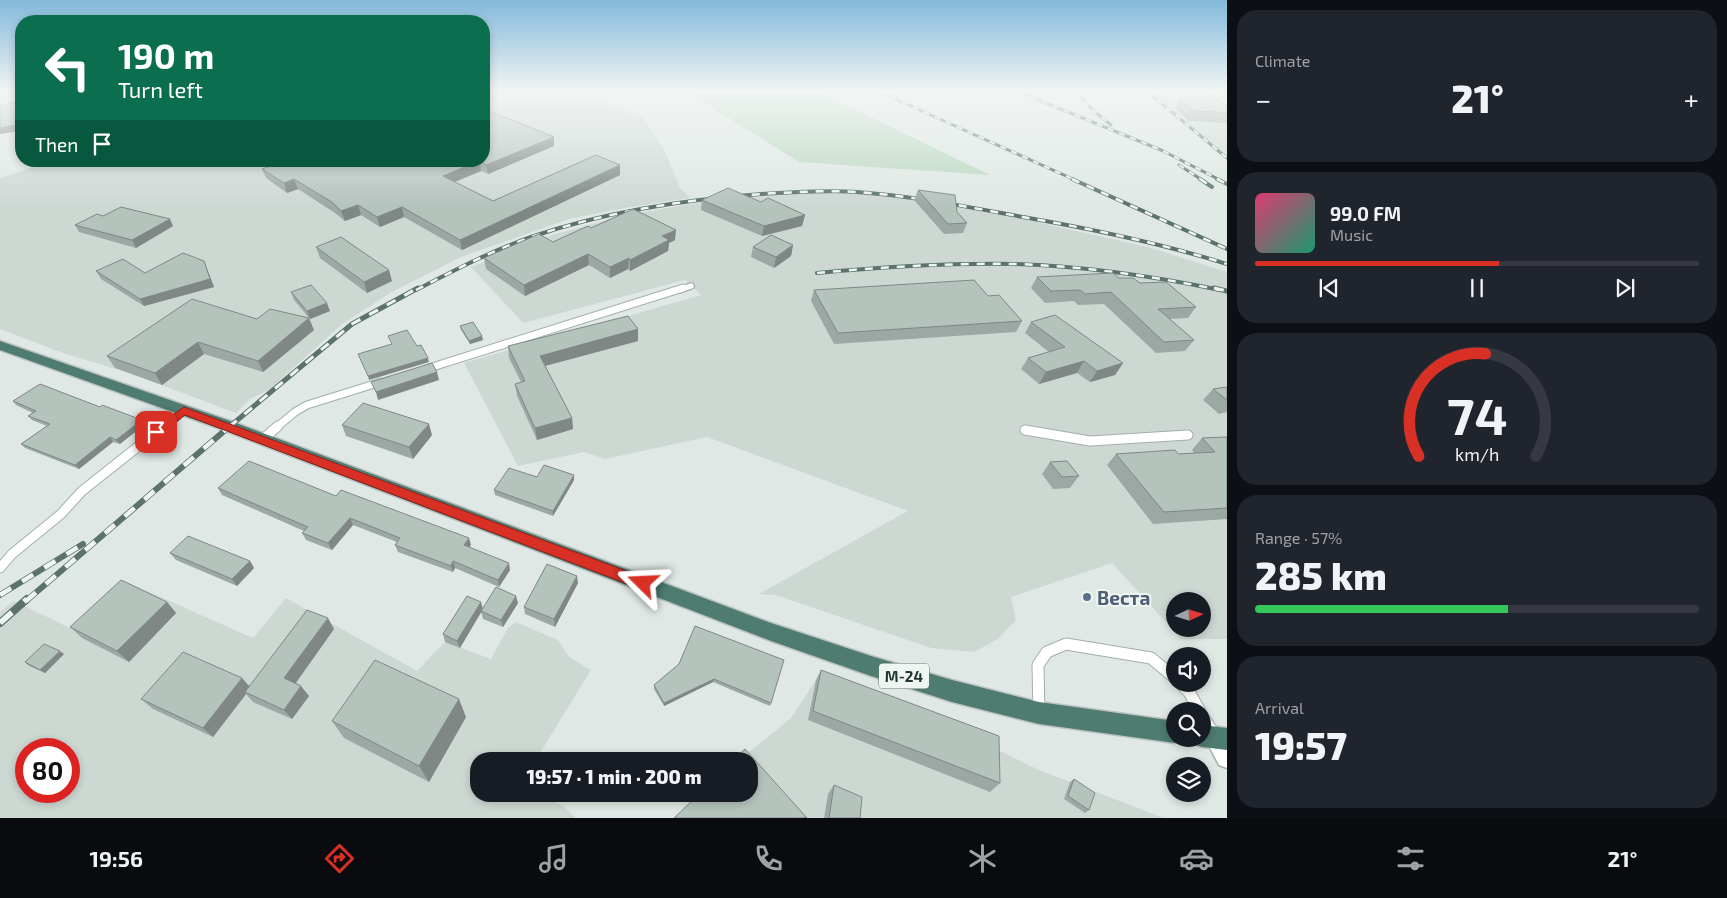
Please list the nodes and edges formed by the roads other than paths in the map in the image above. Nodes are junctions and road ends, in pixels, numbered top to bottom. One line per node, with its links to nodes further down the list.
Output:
1 (691, 286): 3 (lane)
2 (0, 345): 5 (highway, М-24)
3 (418, 371)
4 (390, 380): 8 (lane)
5 (184, 410): 8 (highway, М-24); 9 (lane)
6 (1025, 430): 7 (lane)
7 (1188, 435)
8 (263, 439): 11 (highway, М-24)
9 (0, 568)
10 (1166, 670): 11 (lane)
11 (1039, 713): 12 (highway, М-24)
12 (1166, 731)
13 (1211, 731): 14 (lane)
14 (1218, 743)

